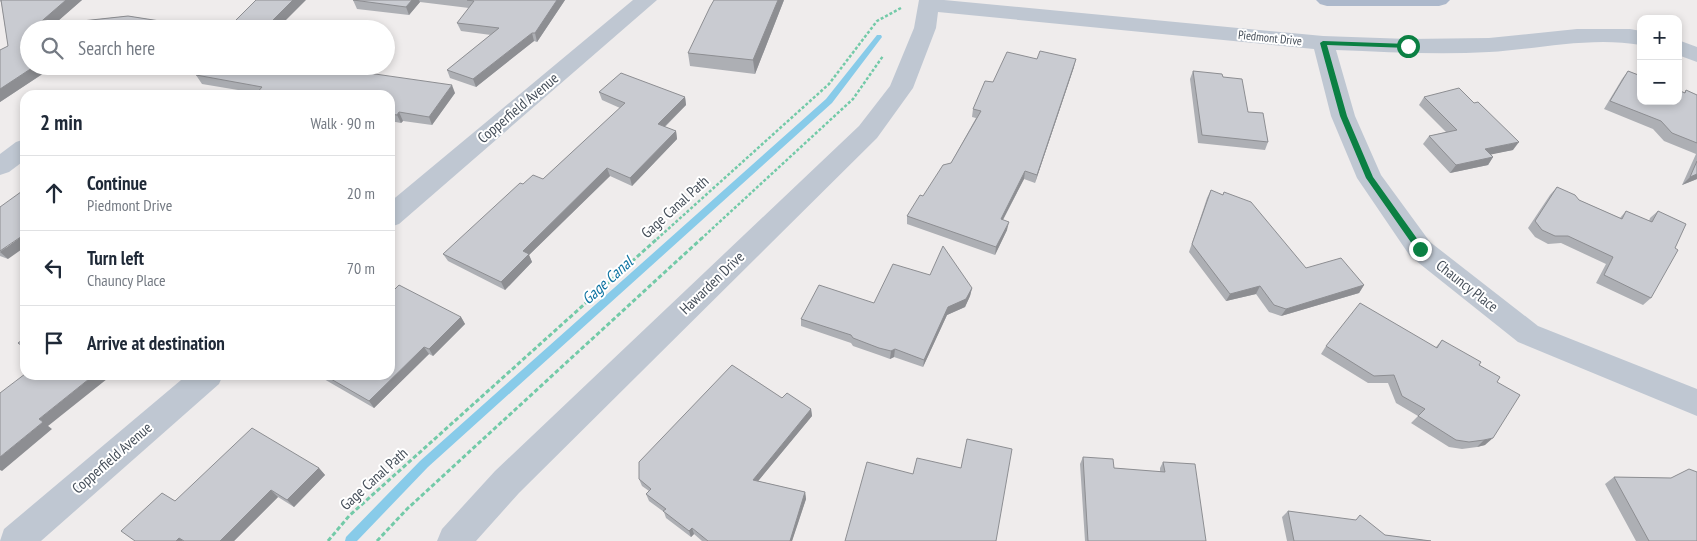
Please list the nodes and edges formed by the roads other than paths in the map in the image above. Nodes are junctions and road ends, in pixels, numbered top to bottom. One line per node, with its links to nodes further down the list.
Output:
1 (646, 0): 11 (street, Copperfield Avenue)
2 (1327, 0): 3 (main road)
3 (1439, 0)
4 (930, 2): 6 (street, Piedmont Drive); 16 (street, Hawarden Drive)
5 (1637, 37): 6 (street, Piedmont Drive)
6 (1323, 43): 14 (street, Chauncy Place)
7 (1682, 49): 8 (street)
8 (1697, 55)
9 (20, 152): 10 (street)
10 (0, 166)
11 (401, 194): 12 (street, Copperfield Avenue)
12 (395, 207)
13 (202, 380): 15 (street, Copperfield Avenue)
14 (1697, 403)
15 (16, 541)
16 (454, 541)

